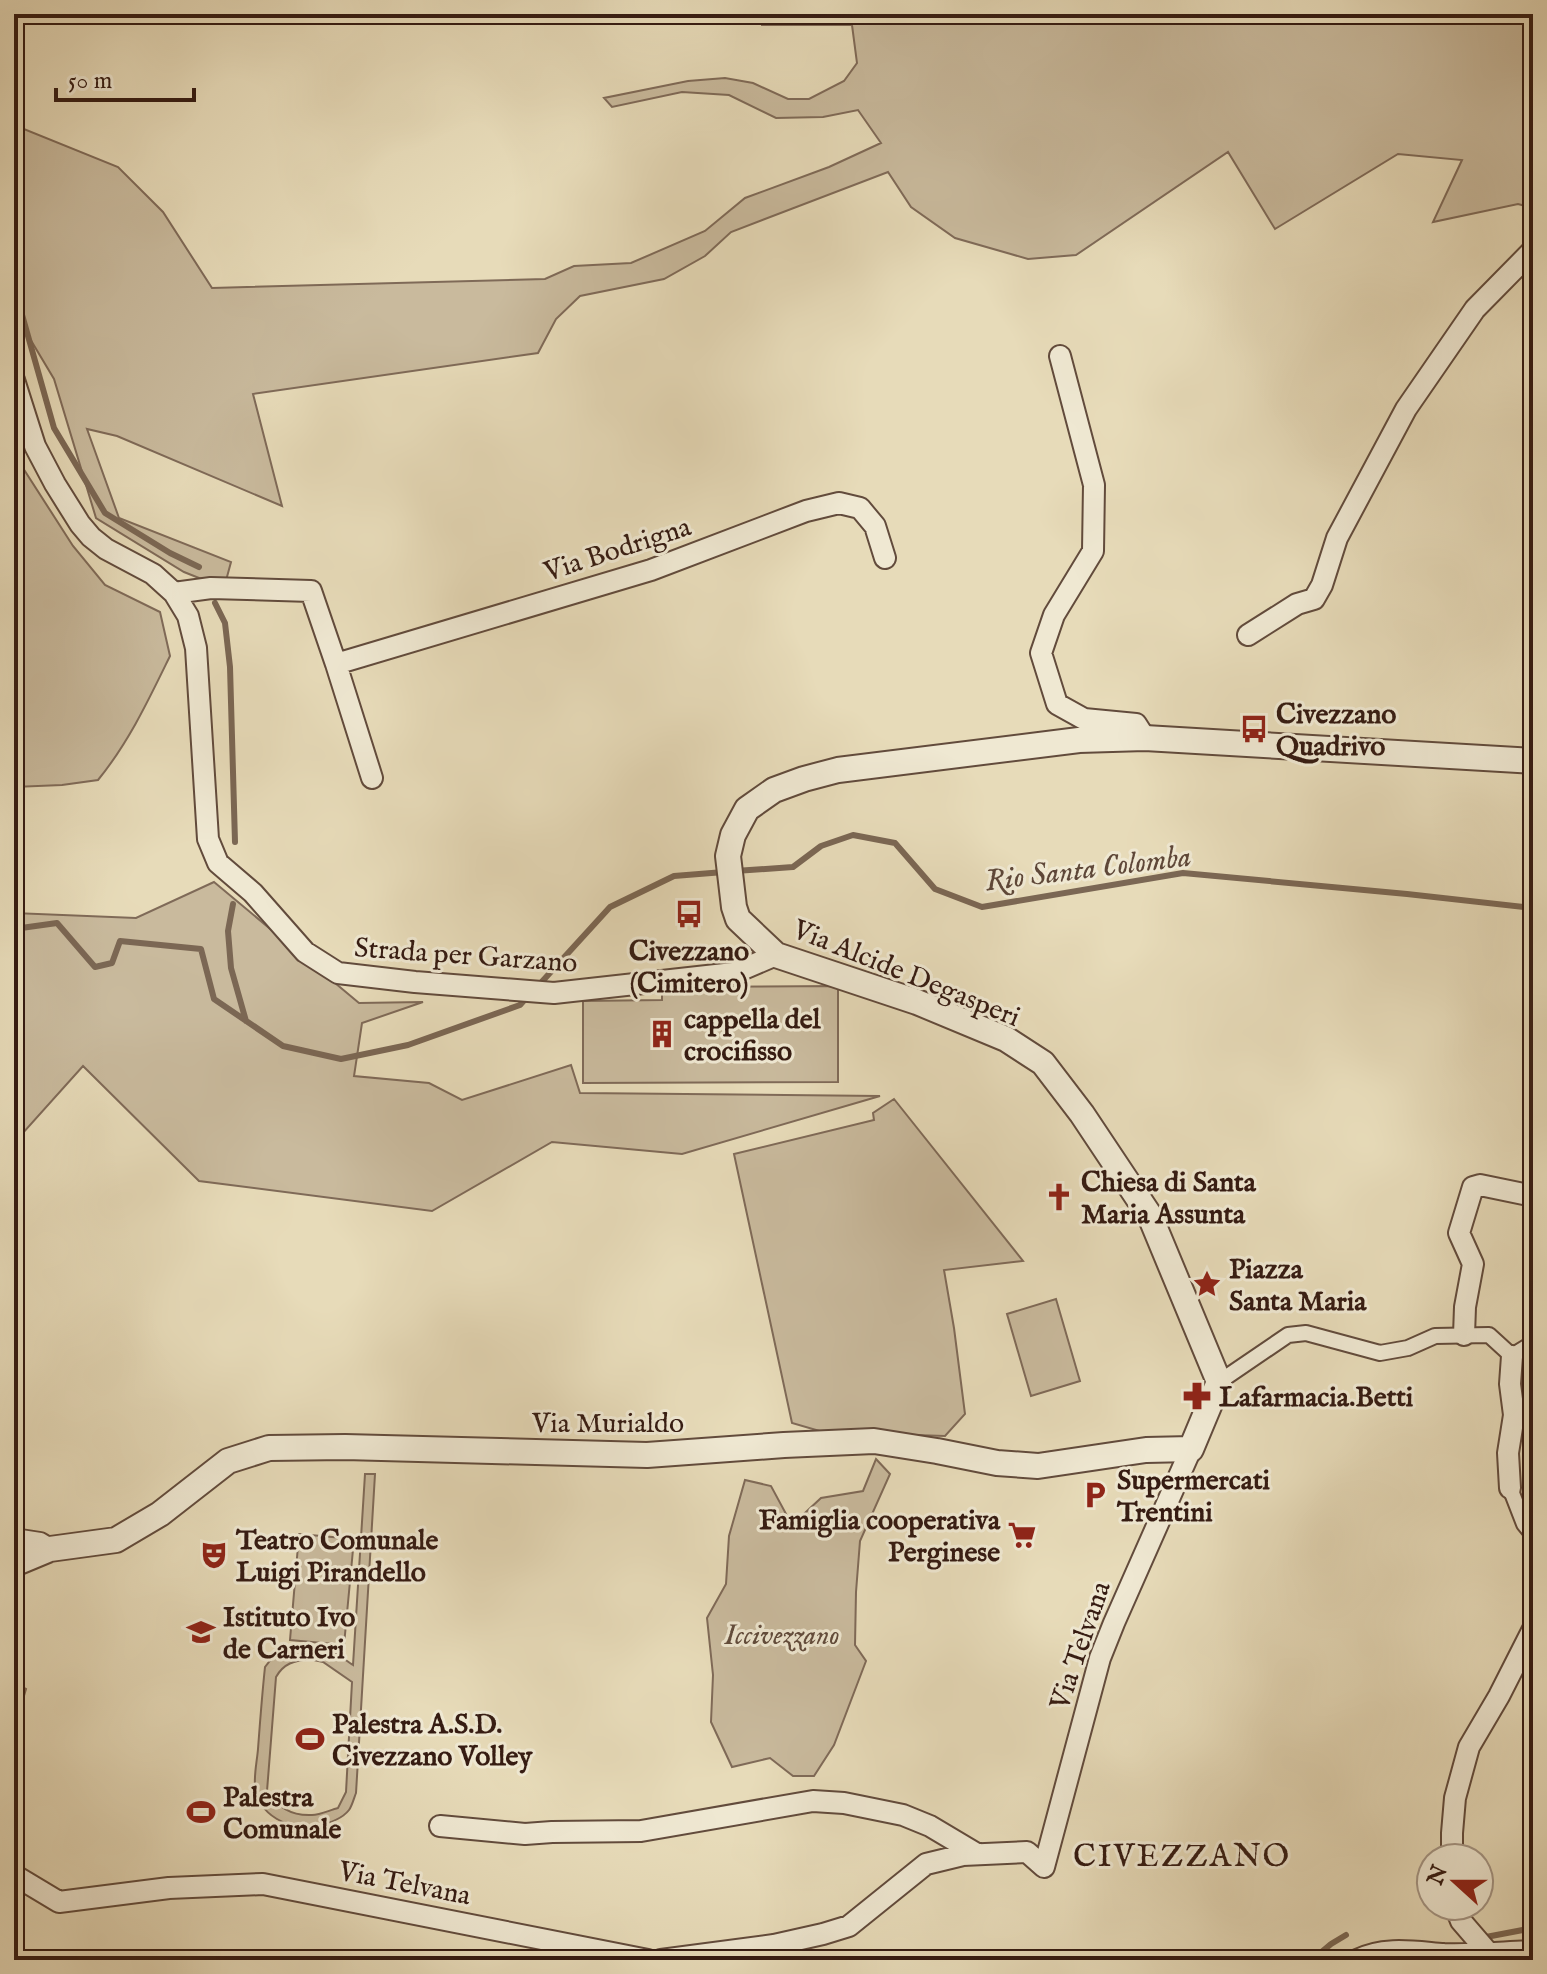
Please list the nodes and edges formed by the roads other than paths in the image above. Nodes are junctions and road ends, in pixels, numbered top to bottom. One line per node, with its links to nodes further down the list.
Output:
1 (1533, 250): 6 (street)
2 (1060, 356): 8 (street, Via Alcide Degasperi)
3 (14, 380): 5 (street, Strada per Garzano)
4 (885, 558): 7 (street, Via Bodrigna)
5 (174, 593): 7 (street); 11 (street, Strada per Garzano)
6 (1248, 635)
7 (336, 664): 10 (street)
8 (1145, 738): 9 (street, Via Alcide Degasperi); 11 (street, Via Alcide Degasperi)
9 (1533, 761)
10 (372, 778)
11 (776, 955): 16 (street, Via Alcide Degasperi)
12 (1533, 1196): 13 (street)
13 (1464, 1335): 15 (street); 16 (street)
14 (1533, 1343): 15 (street)
15 (1512, 1356): 18 (street)
16 (1219, 1382): 17 (street, Via Telvana)
17 (1191, 1449): 21 (street, Via Murialdo); 26 (street, Via Telvana)
18 (1510, 1488): 19 (street)
19 (1533, 1535)
20 (14, 1539): 21 (street, Via Murialdo)
21 (50, 1549): 22 (street, Via Murialdo)
22 (14, 1564)
23 (1533, 1629): 25 (street)
24 (440, 1826): 26 (street)
25 (1452, 1842)
26 (977, 1854): 33 (street, Via Telvana)
27 (14, 1875): 32 (street, Via Telvana)
28 (1464, 1922): 31 (street)
29 (1533, 1951): 31 (street)
30 (1386, 1956): 31 (street); 34 (street)
31 (1490, 1958)
32 (648, 1960)
33 (661, 1960)
34 (1357, 1960)

